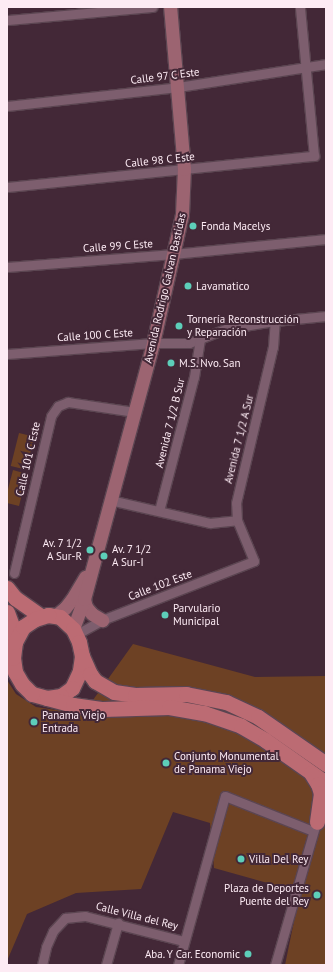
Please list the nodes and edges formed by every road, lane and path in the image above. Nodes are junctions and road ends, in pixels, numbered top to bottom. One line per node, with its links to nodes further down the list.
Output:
1 (152, 7): 4 (street)
2 (170, 7): 7 (street, Avenida Rodrigo Galvan Bastidas)
3 (300, 7): 6 (street)
4 (7, 20)
5 (326, 64): 6 (street, Calle 97 C Este)
6 (305, 68): 7 (street, Calle 97 C Este); 9 (street, Calle 98 C Este)
7 (178, 87): 8 (street, Calle 97 C Este); 9 (street, Avenida Rodrigo Galvan Bastidas)
8 (7, 106)
9 (184, 169): 10 (street, Calle 98 C Este); 12 (street, Avenida Rodrigo Galvan Bastidas)
10 (7, 187)
11 (326, 239): 12 (street, Calle 99 C Este)
12 (173, 254): 13 (street, Calle 99 C Este); 17 (street, Avenida Rodrigo Galvan Bastidas)
13 (7, 267)
14 (326, 316): 15 (street, Calle 100 C Este)
15 (275, 321): 16 (street, Calle 100 C Este); 22 (street, Avenida 7 1/2 A Sur)
16 (200, 340): 17 (street, Calle 100 C Este); 21 (street, Avenida 7 1/2 B Sur)
17 (153, 343): 18 (street, Calle 100 C Este); 19 (street, Avenida Rodrigo Galvan Bastidas)
18 (7, 354)
19 (135, 412): 20 (street, Avenida Rodrigo Galvan Bastidas); 25 (street, Calle 101 C Este)
20 (110, 500): 21 (street); 24 (street, Avenida Rodrigo Galvan Bastidas)
21 (160, 512): 22 (street)
22 (237, 520): 23 (street, Avenida 7 1/2 A Sur)
23 (254, 561): 30 (street, Calle 102 Este)
24 (94, 562): 27 (street, Avenida Rodrigo Galvan Bastidas); 29 (street, Avenida Rodrigo Galvan Bastidas)
25 (14, 572)
26 (7, 588): 29 (main road)
27 (84, 599): 30 (street); 31 (street, Avenida Rodrigo Galvan Bastidas)
28 (7, 612): 32 (main road)
29 (48, 616): 31 (main road); 32 (main road)
30 (102, 620): 31 (street, Calle 102 Este)
31 (75, 631): 33 (main road)
32 (15, 642): 34 (main road)
33 (82, 656): 34 (main road); 35 (main road)
34 (47, 698): 37 (main road)
35 (226, 702): 36 (main road); 38 (main road)
36 (326, 764)
37 (310, 772): 39 (main road); 40 (main road)
38 (326, 773)
39 (326, 783)
40 (321, 814): 42 (street, Calle Villa del Rey); 46 (street)
41 (118, 923): 42 (street, Calle Villa del Rey); 43 (street, Calle Villa del Rey); 44 (street)
42 (184, 941): 45 (street, Calle Villa del Rey)
43 (42, 965)
44 (106, 965)
45 (178, 965)
46 (275, 965)

